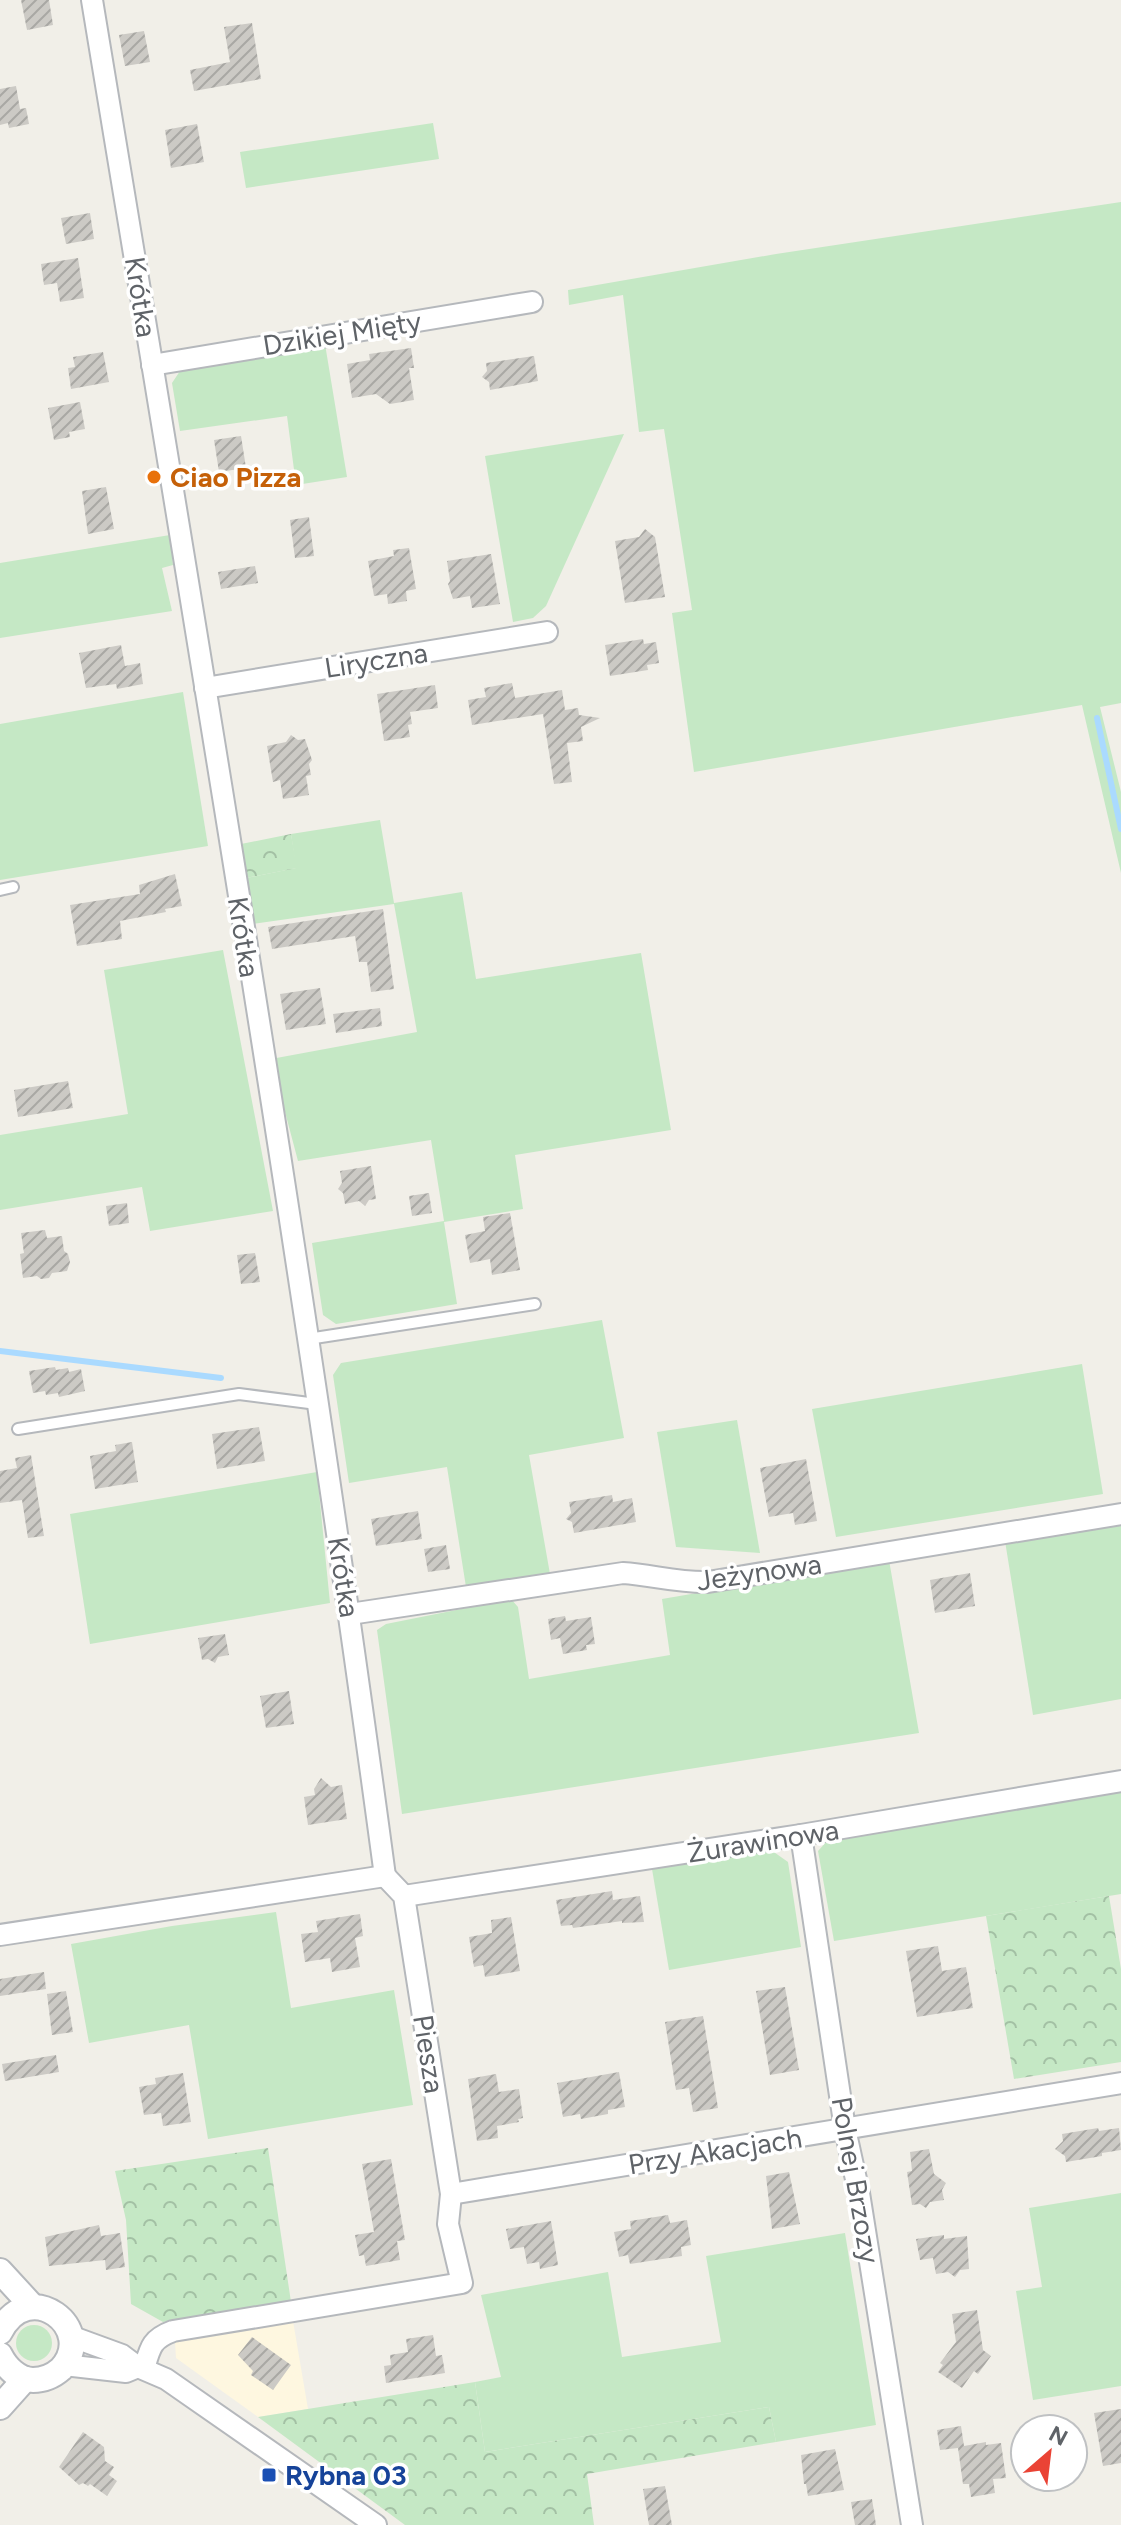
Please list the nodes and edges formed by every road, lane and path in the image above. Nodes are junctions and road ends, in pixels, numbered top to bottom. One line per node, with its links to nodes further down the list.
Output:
1 (92, 0): 3 (street, Krótka)
2 (532, 302): 3 (street, Dzikiej Mięty)
3 (152, 365): 5 (street, Krótka)
4 (547, 632): 5 (street, Liryczna)
5 (205, 688): 9 (street, Krótka)
6 (13, 887): 7 (lane)
7 (0, 890)
8 (535, 1304): 9 (lane)
9 (307, 1339): 10 (street, Krótka)
10 (317, 1404): 11 (lane); 13 (street, Krótka)
11 (18, 1429)
12 (1121, 1514): 13 (street, Jeżynowa)
13 (350, 1614): 16 (street, Krótka)
14 (1121, 1781): 15 (street, Żurawinowa)
15 (801, 1835): 17 (street, Żurawinowa); 20 (street, Polnej Brzozy)
16 (385, 1876): 17 (street); 18 (street)
17 (404, 1896): 21 (street, Piesza)
18 (0, 1935)
19 (1121, 2083): 20 (street, Przy Akacjach)
20 (845, 2129): 21 (street, Przy Akacjach); 32 (street, Polnej Brzozy)
21 (451, 2194): 28 (street, Piesza)
22 (0, 2271): 23 (street)
23 (33, 2307): 24 (street); 25 (street)
24 (2, 2322)
25 (70, 2336): 27 (street); 28 (street)
26 (1, 2364): 29 (street)
27 (64, 2365): 28 (street); 29 (street)
28 (141, 2368): 31 (street)
29 (25, 2379): 30 (street)
30 (0, 2407)
31 (376, 2525)
32 (912, 2525)

